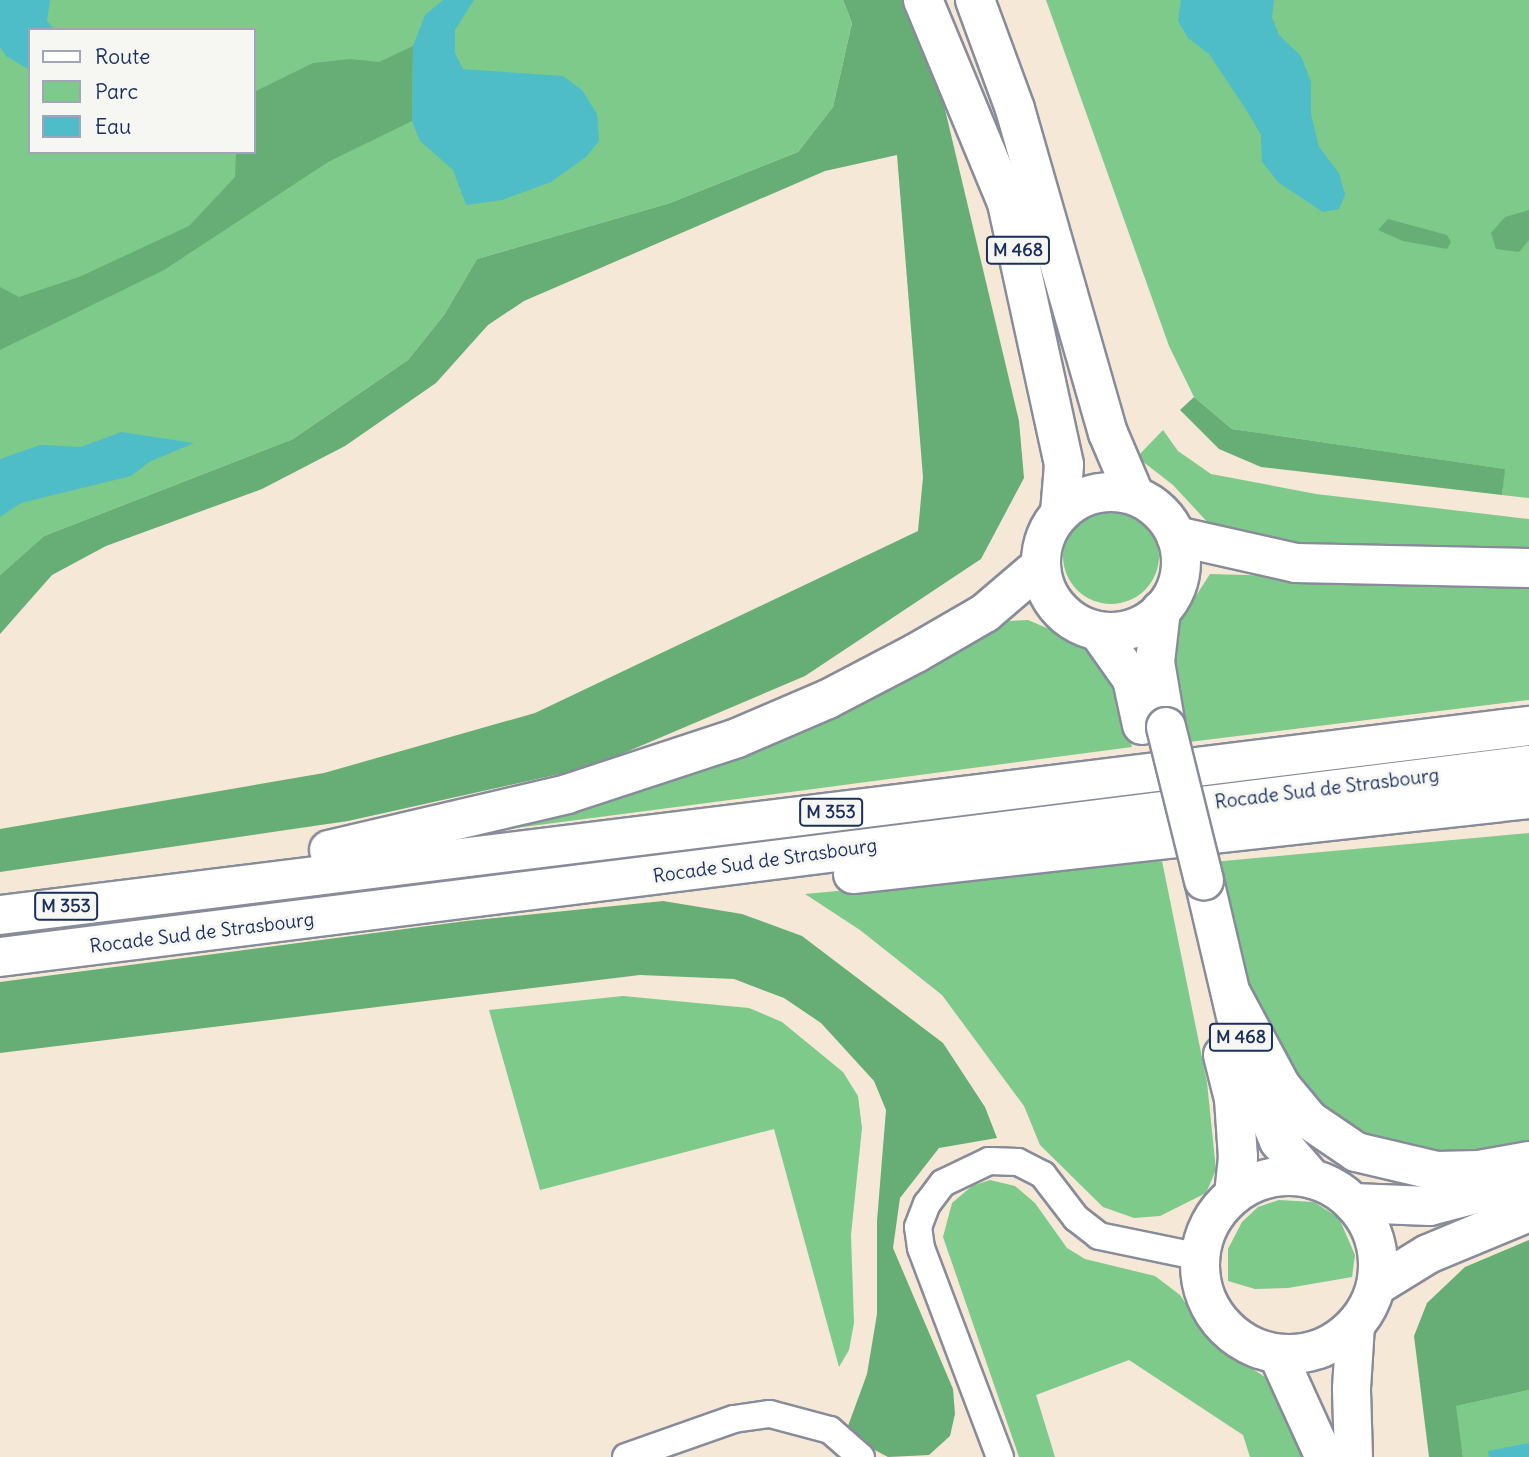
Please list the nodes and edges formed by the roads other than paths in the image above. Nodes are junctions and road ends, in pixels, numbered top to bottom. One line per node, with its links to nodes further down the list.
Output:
1 (923, 0): 4 (main road, M 468)
2 (975, 0): 3 (main road, M 468)
3 (1134, 494): 4 (main road); 5 (main road)
4 (1060, 513): 6 (main road)
5 (1176, 536): 7 (main road); 8 (main road)
6 (1040, 566): 9 (main road); 18 (main road)
7 (1529, 568)
8 (1161, 610): 9 (main road); 11 (main road, M 468)
9 (1098, 631): 11 (main road, M 468)
10 (1529, 726): 18 (main road, Rocade Sud de Strasbourg / M 353)
11 (1154, 730): 16 (main road, M 468)
12 (1529, 765): 17 (main road, Rocade Sud de Strasbourg / M 353)
13 (1529, 799): 15 (main road)
14 (1529, 818): 15 (main road)
15 (1227, 832): 17 (main road)
16 (1192, 882): 21 (main road, M 468); 25 (main road, M 468)
17 (565, 888): 20 (main road, Rocade Sud de Strasbourg / M 353)
18 (132, 897): 19 (main road, Rocade Sud de Strasbourg / M 353)
19 (0, 915)
20 (0, 957)
21 (1232, 995): 22 (main road); 23 (main road, M 468)
22 (1529, 1161)
23 (1312, 1179): 25 (main road); 26 (main road)
24 (1529, 1180): 26 (main road)
25 (1234, 1195): 28 (main road)
26 (1353, 1203): 29 (main road)
27 (1529, 1212): 29 (main road)
28 (1200, 1257): 31 (main road); 34 (street)
29 (1376, 1286): 30 (main road)
30 (1355, 1325): 31 (main road); 36 (main road)
31 (1277, 1354): 35 (main road)
32 (626, 1457): 33 (street)
33 (861, 1457)
34 (1000, 1457)
35 (1324, 1457)
36 (1353, 1457)

